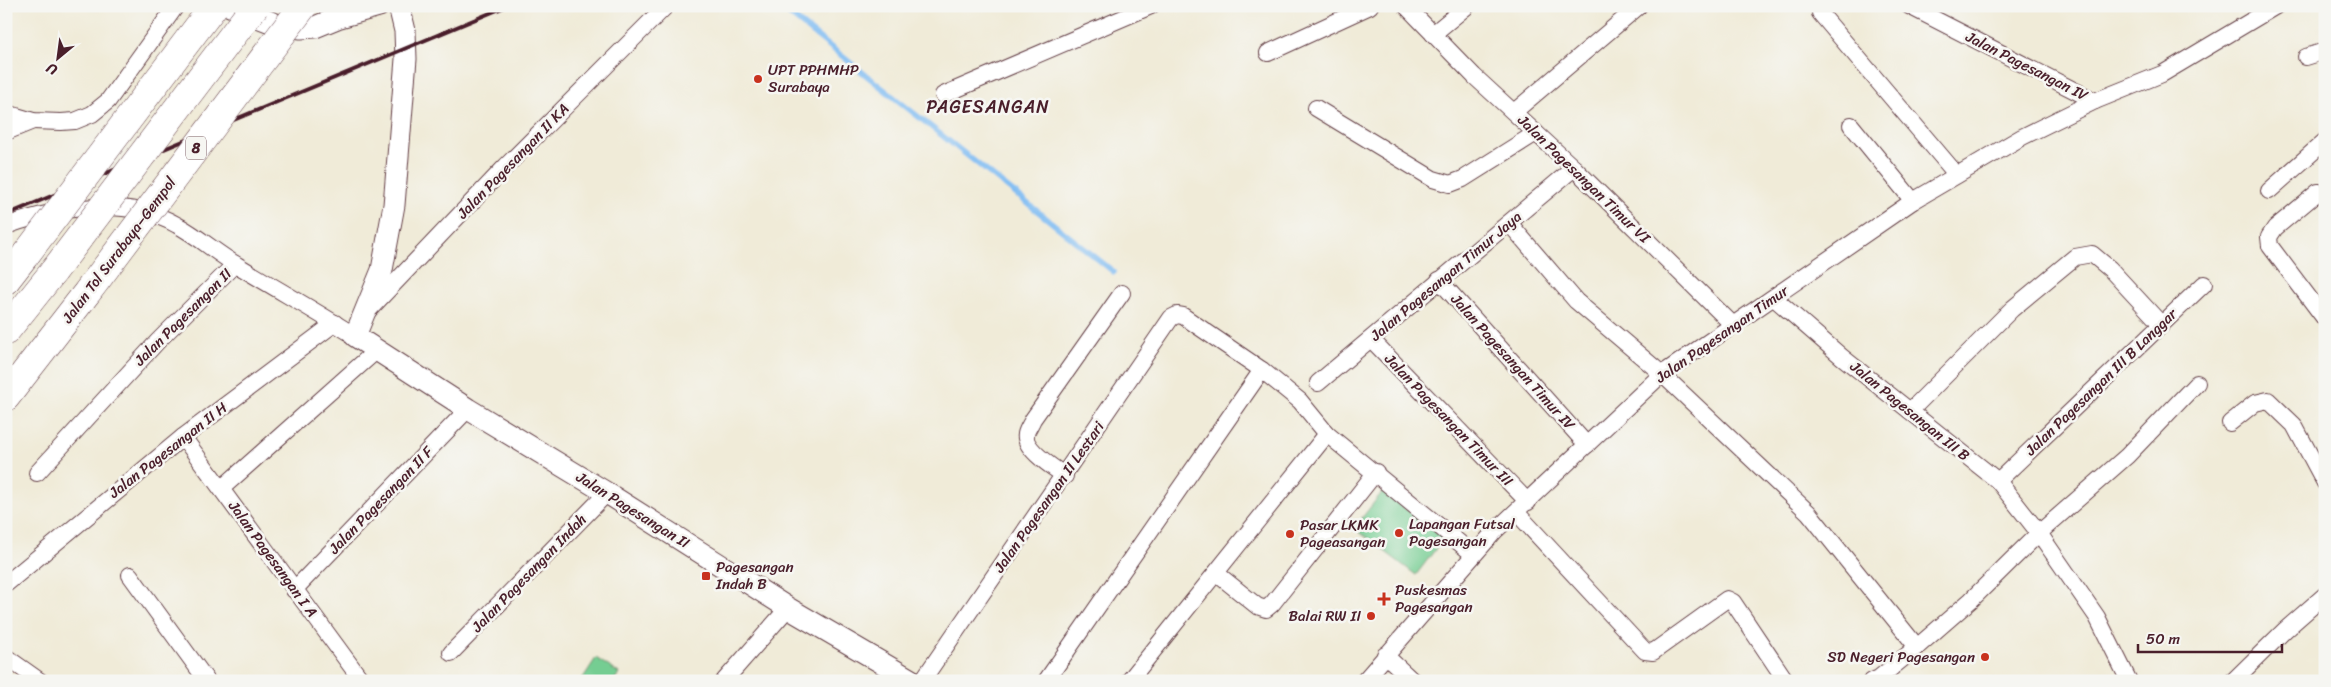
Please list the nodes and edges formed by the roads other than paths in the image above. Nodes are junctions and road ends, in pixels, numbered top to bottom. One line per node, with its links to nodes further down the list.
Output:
1 (176, 6): 26 (street)
2 (214, 6): 39 (highway, bridge)
3 (230, 6): 6 (street)
4 (255, 6): 49 (highway, bridge)
5 (303, 6): 56 (highway, Jalan Tol Surabaya–Gempol / 8, bridge)
6 (379, 6)
7 (399, 6): 48 (street)
8 (666, 6): 48 (street, Jalan Pagesangan II KA)
9 (1152, 6): 21 (street)
10 (1370, 6): 19 (street)
11 (1406, 6): 17 (street, Jalan Pagesangan Timur VI)
12 (1467, 6): 17 (street)
13 (1639, 6): 24 (street)
14 (1909, 6): 22 (street, Jalan Pagesangan IV)
15 (2276, 6): 22 (street, Jalan Pagesangan IV)
16 (1820, 14): 32 (street)
17 (1433, 34): 24 (street, Jalan Pagesangan Timur VI)
18 (2325, 51): 20 (street)
19 (1268, 53)
20 (2306, 57)
21 (943, 95)
22 (2095, 101): 32 (street, Jalan Pagesangan Timur)
23 (1316, 108): 29 (street)
24 (1514, 112): 29 (street, Jalan Pagesangan Timur VI)
25 (6, 113): 26 (street)
26 (32, 121): 28 (street)
27 (1851, 125): 35 (street)
28 (6, 132)
29 (1536, 133): 31 (street, Jalan Pagesangan Timur VI)
30 (2325, 141): 33 (street)
31 (1574, 168): 36 (street, Jalan Pagesangan Timur Jaya); 47 (street, Jalan Pagesangan Timur VI)
32 (1957, 175): 35 (street, Jalan Pagesangan Timur)
33 (2269, 191)
34 (2325, 193): 44 (street)
35 (1913, 201): 43 (street, Jalan Pagesangan Timur)
36 (1509, 223): 40 (street, Jalan Pagesangan Timur Jaya); 53 (street)
37 (7, 227): 38 (street)
38 (235, 264): 45 (street, Jalan Pagesangan II); 64 (street, Jalan Pagesangan II)
39 (6, 280)
40 (1439, 280): 50 (street, Jalan Pagesangan Timur Jaya); 62 (street, Jalan Pagesangan Timur IV)
41 (2204, 284): 46 (street, Jalan Pagesangan III B Langgar)
42 (1122, 293): 65 (street)
43 (1774, 298): 47 (street, Jalan Pagesangan Timur); 58 (street, Jalan Pagesangan III B)
44 (2325, 319)
45 (335, 323): 48 (street, Jalan Pagesangan II); 61 (street, Jalan Pagesangan II H)
46 (2160, 323): 58 (street); 66 (street, Jalan Pagesangan III B Langgar)
47 (1733, 325): 53 (street, Jalan Pagesangan Timur)
48 (358, 327): 51 (street, Jalan Pagesangan II)
49 (6, 331)
50 (1371, 339): 54 (street, Jalan Pagesangan Timur Jaya); 70 (street, Jalan Pagesangan Timur III)
51 (377, 350): 57 (street, Jalan Pagesangan II); 68 (street)
52 (1262, 370): 60 (street); 65 (street, Jalan Pagesangan II Lestari); 90 (street)
53 (1662, 374): 62 (street, Jalan Pagesangan Timur); 79 (street)
54 (1318, 383)
55 (2197, 383): 71 (street)
56 (6, 397)
57 (468, 409): 69 (street, Jalan Pagesangan II); 76 (street, Jalan Pagesangan II F)
58 (1910, 411): 66 (street, Jalan Pagesangan III B)
59 (2230, 423): 67 (street)
60 (1327, 434): 63 (street); 73 (street)
61 (183, 437): 68 (street, Jalan Pagesangan I A); 75 (street, Jalan Pagesangan II H)
62 (1587, 445): 70 (street, Jalan Pagesangan Timur)
63 (1376, 472): 72 (street); 73 (street)
64 (37, 473)
65 (1065, 476): 89 (street, Jalan Pagesangan II Lestari)
66 (1998, 481): 71 (street, Jalan Pagesangan III B)
67 (2325, 483)
68 (222, 488): 76 (street, Jalan Pagesangan I A)
69 (607, 493): 78 (street, Jalan Pagesangan II); 80 (street, Jalan Pagesangan Indah)
70 (1522, 507): 72 (street, Jalan Pagesangan Timur); 94 (street, Jalan Pagesangan Timur III)
71 (2039, 532): 79 (street); 95 (street, Jalan Pagesangan III B)
72 (1473, 554): 81 (street, Jalan Pagesangan Timur)
73 (1216, 573): 91 (street)
74 (130, 575): 85 (street)
75 (6, 584)
76 (294, 590): 86 (street, Jalan Pagesangan I A)
77 (2325, 595): 96 (street)
78 (788, 608): 87 (street); 88 (street, Jalan Pagesangan II)
79 (1918, 648): 83 (street)
80 (451, 653)
81 (1385, 655): 92 (street, Jalan Pagesangan Timur); 93 (street)
82 (6, 657): 84 (street)
83 (1877, 680)
84 (40, 681)
85 (207, 681)
86 (362, 681)
87 (724, 681)
88 (913, 681)
89 (922, 681)
90 (1046, 681)
91 (1129, 681)
92 (1364, 681)
93 (1412, 681)
94 (1786, 681)
95 (2129, 681)
96 (2234, 681)

